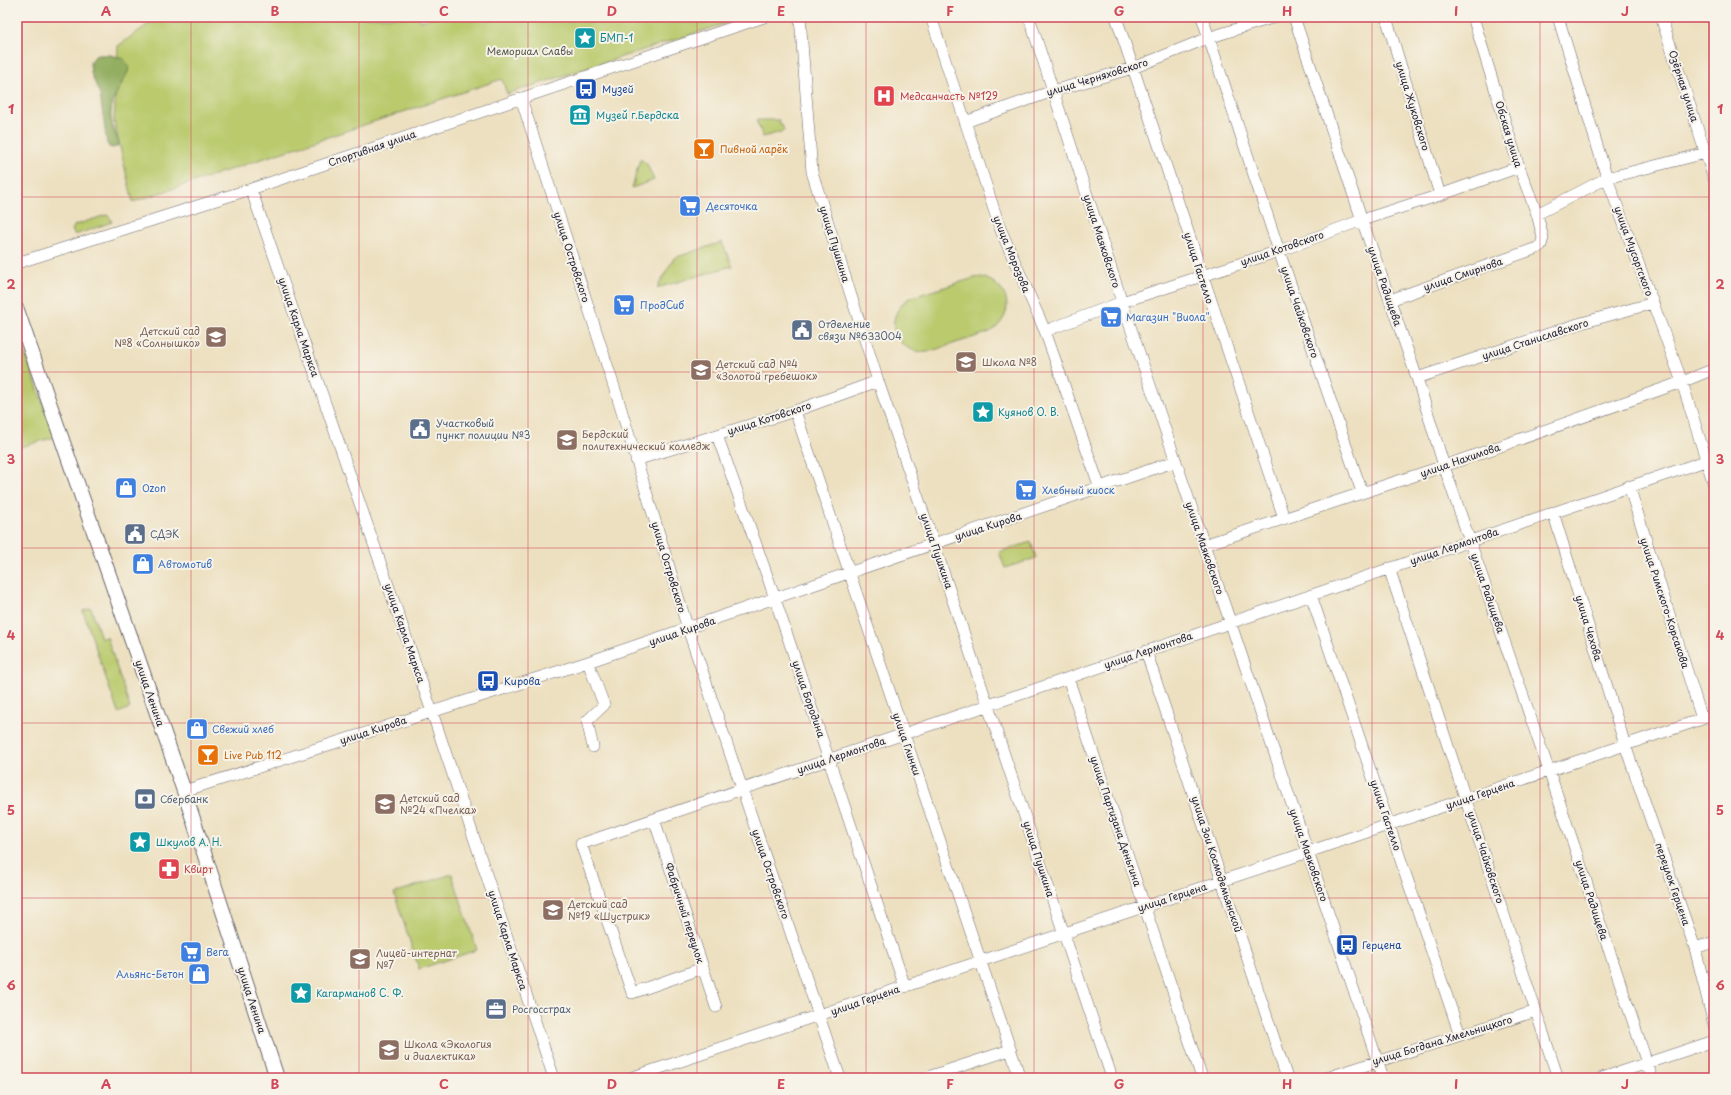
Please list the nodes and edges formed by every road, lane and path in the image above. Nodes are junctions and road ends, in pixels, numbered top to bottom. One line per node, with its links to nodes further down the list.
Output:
1 (764, 17): 16 (street, Спортивная улица)
2 (800, 17): 37 (street, улица Пушкина)
3 (930, 17): 17 (street, улица Морозова)
4 (1028, 17): 15 (street, улица Маяковского)
5 (1116, 17): 14 (street, улица Гастелло)
6 (1202, 17): 13 (street, улица Чайковского)
7 (1275, 17): 13 (street, улица Черняховского)
8 (1294, 17): 25 (street, улица Радищева)
9 (1386, 17): 23 (street, улица Жуковского)
10 (1473, 17): 19 (street, Обская улица)
11 (1558, 17): 20 (street, улица Мусоргского)
12 (1661, 17): 18 (street, Озёрная улица)
13 (1208, 38): 14 (street, улица Черняховского); 27 (street, улица Чайковского)
14 (1133, 68): 15 (street, улица Черняховского); 29 (street, улица Гастелло)
15 (1053, 91): 17 (street, улица Черняховского); 31 (street, улица Маяковского)
16 (522, 98): 22 (street, Спортивная улица); 42 (street, улица Островского)
17 (965, 122): 34 (street, улица Морозова)
18 (1706, 153): 20 (street); 21 (street, Озёрная улица)
19 (1519, 167): 23 (street, улица Котовского); 24 (street, Обская улица)
20 (1607, 178): 24 (street); 32 (street, улица Мусоргского)
21 (1714, 179)
22 (251, 189): 28 (street, Спортивная улица); 64 (street, улица Карла Маркса)
23 (1440, 195): 25 (street, улица Котовского)
24 (1537, 214): 26 (street, Обская улица)
25 (1362, 220): 27 (street, улица Котовского); 30 (street, улица Радищева)
26 (1536, 248): 30 (street, улица Смирнова)
27 (1279, 251): 29 (street, улица Котовского); 48 (street, улица Чайковского)
28 (17, 263)
29 (1201, 275): 31 (street, улица Котовского); 50 (street, улица Гастелло)
30 (1390, 300): 36 (street, улица Радищева)
31 (1122, 302): 34 (street, улица Котовского); 43 (street, улица Маяковского)
32 (1653, 303): 36 (street, улица Станиславского); 38 (street, улица Мусоргского)
33 (17, 310): 73 (main road, улица Ленина)
34 (1045, 331): 47 (street, улица Морозова)
35 (1714, 369): 38 (street, улица Нахимова)
36 (1417, 378): 44 (street, улица Радищева)
37 (878, 381): 39 (street, улица Котовского); 52 (street, улица Пушкина)
38 (1682, 382): 41 (street, улица Мусоргского); 44 (street, улица Нахимова)
39 (795, 411): 40 (street, улица Котовского); 55 (street, улица Глинки)
40 (717, 435): 42 (street, улица Котовского); 57 (street, улица Бородина)
41 (1710, 459): 45 (street, улица Мусоргского); 46 (street, улица Лермонтова)
42 (636, 460): 59 (street, улица Островского)
43 (1176, 461): 47 (street, улица Кирова); 53 (street, улица Маяковского)
44 (1444, 466): 48 (street, улица Нахимова); 51 (street, улица Радищева)
45 (1714, 485)
46 (1629, 486): 49 (street, улица Лермонтова); 66 (street, улица Римского-Корсакова)
47 (1100, 488): 52 (street, улица Кирова)
48 (1362, 492): 50 (street, улица Нахимова)
49 (1553, 512): 51 (street, улица Лермонтова); 68 (street, улица Чехова)
50 (1284, 518): 53 (street, улица Нахимова)
51 (1470, 540): 54 (street, улица Лермонтова); 71 (street, улица Радищева)
52 (934, 544): 55 (street, улица Кирова); 63 (street, улица Пушкина)
53 (1204, 545): 58 (street, улица Маяковского)
54 (1390, 568): 56 (street, улица Лермонтова); 74 (street, улица Чайковского)
55 (850, 573): 57 (street, улица Кирова); 67 (street, улица Глинки)
56 (1311, 595): 58 (street, улица Лермонтова); 76 (street, улица Гастелло)
57 (775, 598): 59 (street, улица Кирова); 70 (street, улица Бородина)
58 (1230, 622): 60 (street, улица Лермонтова); 77 (street, улица Маяковского)
59 (688, 628): 61 (street, улица Кирова); 72 (street, улица Островского)
60 (1146, 651): 62 (street, улица Лермонтова); 78 (street, улица Зои Космодемьянской)
61 (588, 662): 64 (street, улица Кирова); 69 (street)
62 (1068, 678): 63 (street, улица Лермонтова); 79 (street, улица Партизана Деньгина)
63 (988, 705): 67 (street, улица Лермонтова); 80 (street, улица Пушкина)
64 (432, 712): 73 (street, улица Кирова); 96 (street, улица Карла Маркса)
65 (1714, 715): 66 (street, улица Герцена)
66 (1702, 719): 68 (street, улица Герцена)
67 (904, 733): 70 (street, улица Лермонтова); 83 (street, улица Глинки)
68 (1625, 745): 71 (street, улица Герцена); 82 (street, переулок Герцена)
69 (593, 747)
70 (829, 759): 72 (street, улица Лермонтова); 85 (street, улица Бородина)
71 (1549, 771): 74 (street, улица Герцена); 94 (street, улица Радищева)
72 (742, 789): 75 (street, улица Лермонтова); 88 (street, улица Островского)
73 (184, 790): 95 (main road, улица Ленина)
74 (1467, 799): 76 (street, улица Герцена); 87 (street, улица Чайковского)
75 (654, 819): 84 (street, Фабричный переулок); 84 (street, улица Лермонтова)
76 (1389, 825): 77 (street, улица Герцена); 90 (street, улица Гастелло)
77 (1308, 852): 78 (street, улица Герцена); 93 (street, улица Маяковского)
78 (1223, 881): 79 (street, улица Герцена); 103 (street, улица Зои Космодемьянской)
79 (1144, 906): 80 (street, улица Герцена); 102 (street, улица Партизана Деньгина)
80 (1064, 933): 83 (street, улица Герцена); 101 (street, улица Пушкина)
81 (1714, 942): 82 (street)
82 (1695, 948): 89 (street, переулок Герцена)
83 (981, 961): 85 (street, улица Герцена); 92 (street, улица Глинки)
84 (704, 968): 86 (street, Фабричный переулок)
85 (904, 987): 88 (street, улица Герцена)
86 (716, 1008)
87 (1536, 1011): 90 (street, улица Богдана Хмельницкого); 106 (street, улица Чайковского)
88 (819, 1015): 97 (street, улица Герцена); 98 (street, улица Островского)
89 (1714, 1025)
90 (1460, 1035): 93 (street, улица Богдана Хмельницкого)
91 (1714, 1041): 94 (street)
92 (1010, 1050): 99 (street); 100 (street, улица Глинки)
93 (1378, 1060): 104 (street, улица Богдана Хмельницкого); 105 (street, улица Маяковского)
94 (1647, 1063): 107 (street); 108 (street, улица Радищева)
95 (277, 1078)
96 (554, 1078)
97 (630, 1078)
98 (840, 1078)
99 (925, 1078)
100 (1020, 1078)
101 (1112, 1078)
102 (1202, 1078)
103 (1287, 1078)
104 (1326, 1078)
105 (1383, 1078)
106 (1558, 1078)
107 (1602, 1078)
108 (1652, 1078)

